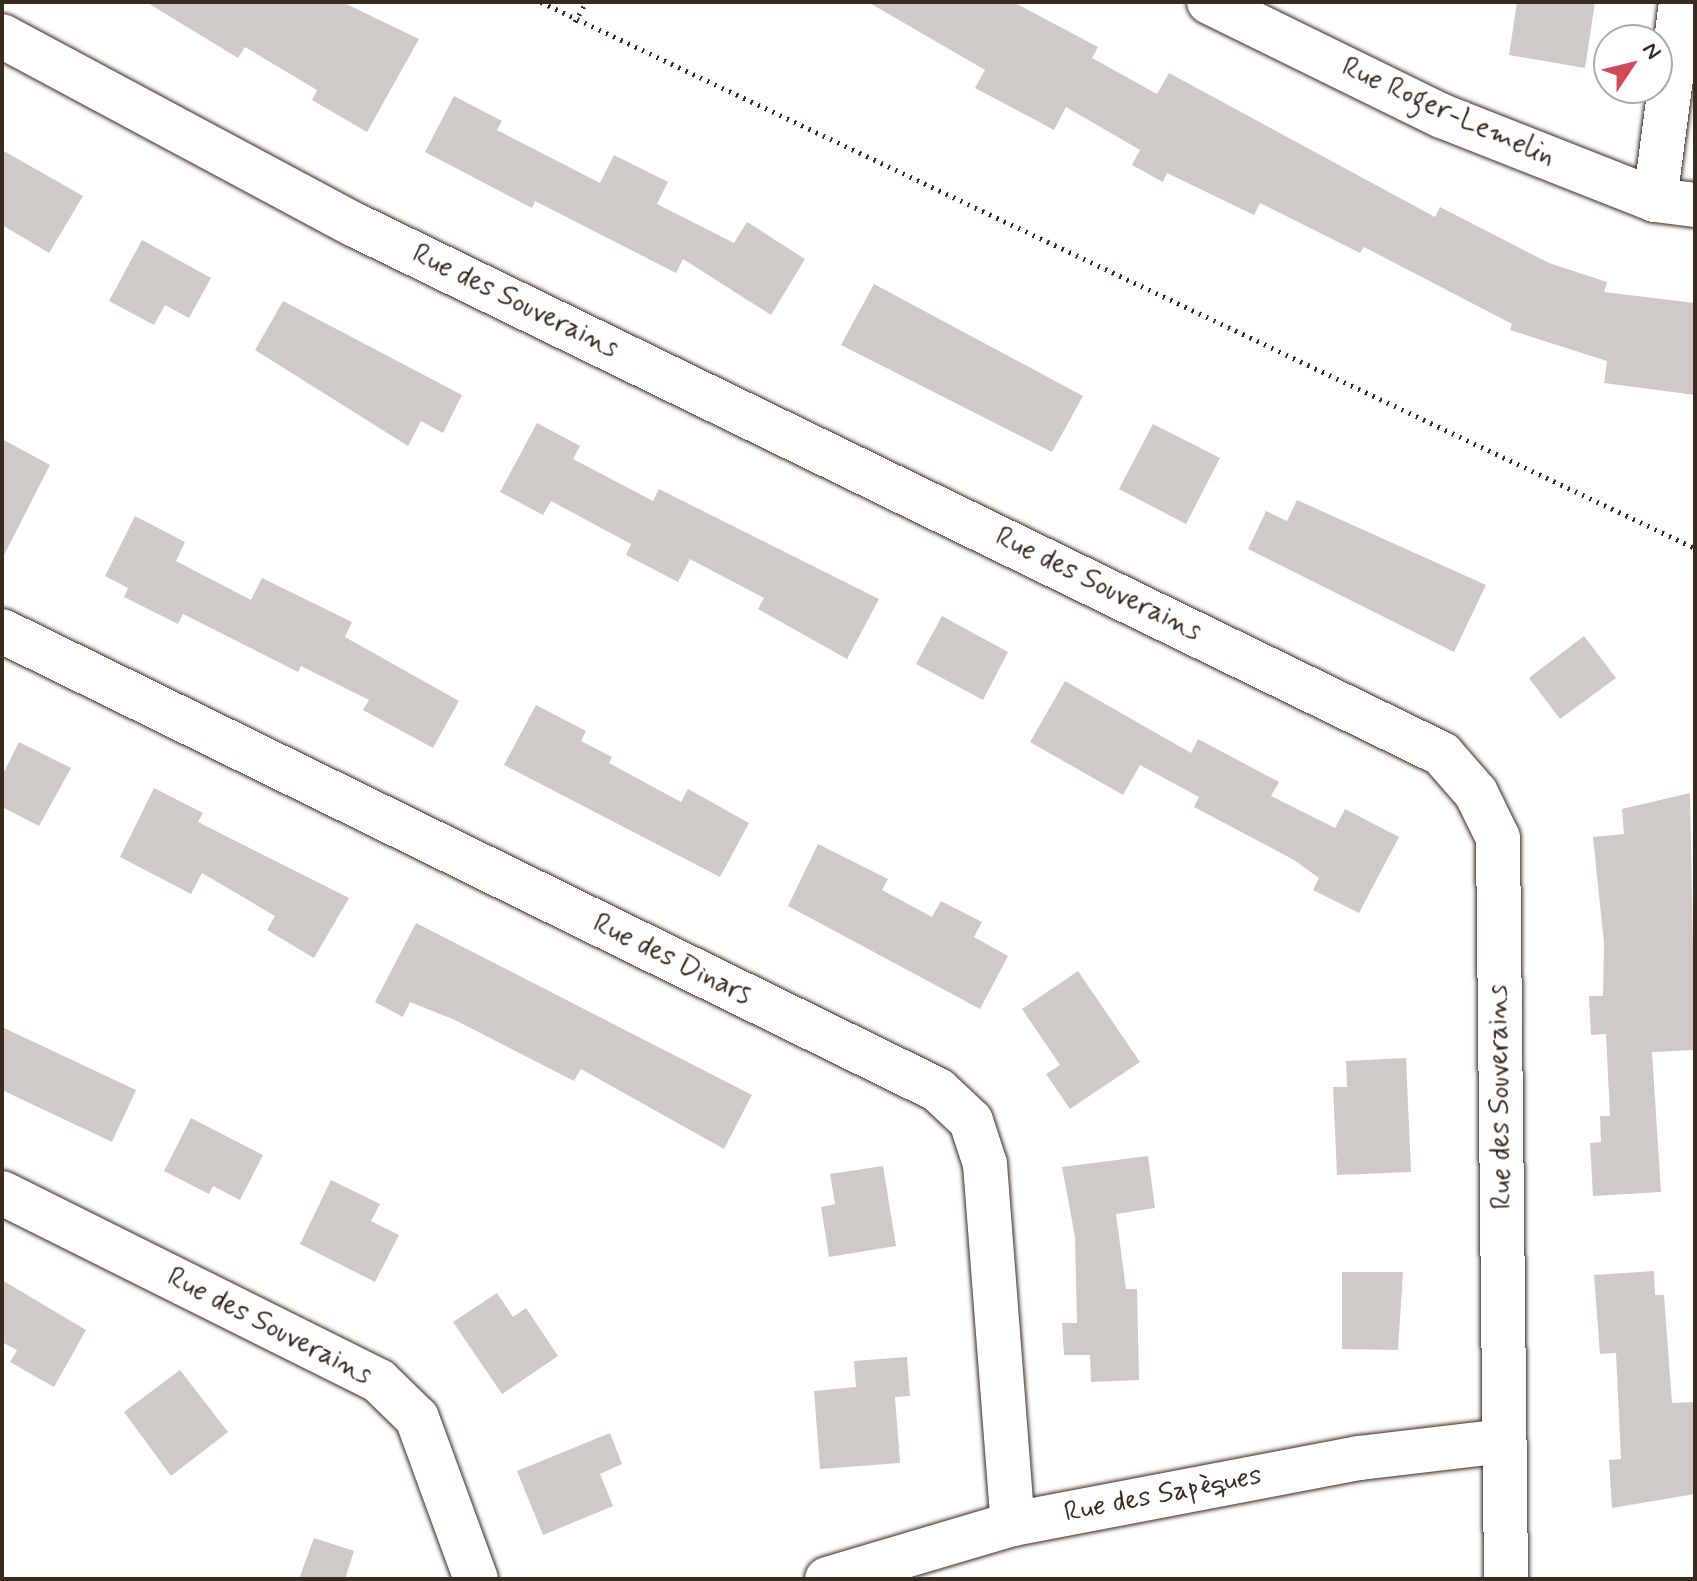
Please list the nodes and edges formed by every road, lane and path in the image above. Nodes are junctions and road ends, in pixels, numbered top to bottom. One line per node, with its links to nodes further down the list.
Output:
1 (541, 2): 5 (path)
2 (586, 2): 5 (path)
3 (1209, 2): 7 (street, Rue Roger-Lemelin)
4 (1681, 2): 7 (street)
5 (575, 22): 8 (path)
6 (2, 36): 11 (street, Rue des Souverains)
7 (1675, 202)
8 (1695, 548)
9 (2, 631): 12 (street, Rue des Dinars)
10 (2, 1193): 13 (street, Rue des Souverains)
11 (1504, 1441): 12 (street, Rue des Sapèques); 15 (street, Rue des Souverains)
12 (1013, 1524): 14 (street, Rue des Sapèques)
13 (476, 1579)
14 (827, 1579)
15 (1506, 1579)

